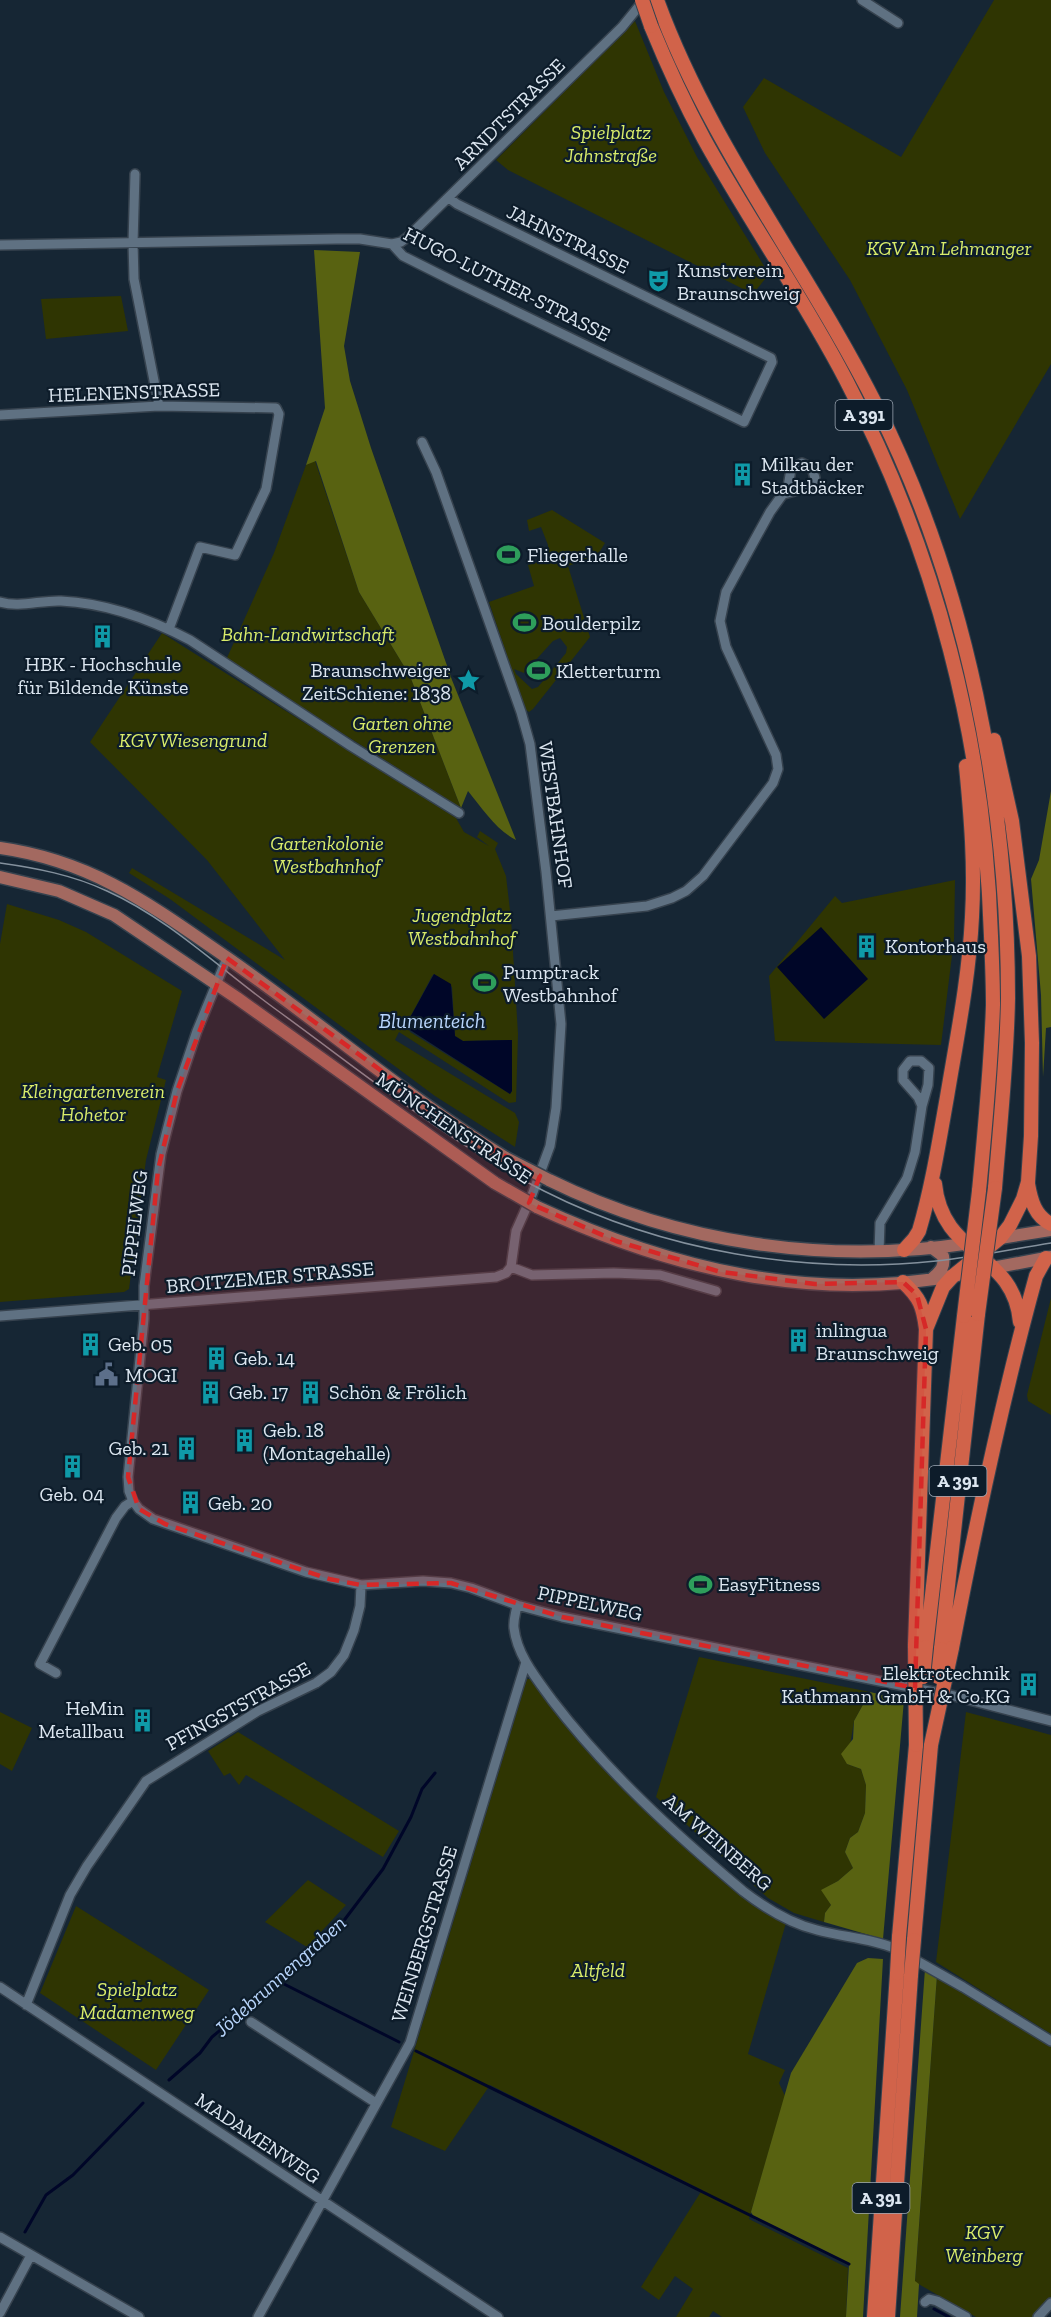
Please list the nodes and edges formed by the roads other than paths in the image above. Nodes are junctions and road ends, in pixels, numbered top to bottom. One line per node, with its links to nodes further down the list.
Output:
1 (643, 0): 5 (highway, A 391, bridge); 7 (street, ARNDTSTRASSE)
2 (657, 0): 5 (highway, A 391)
3 (862, 0): 4 (street)
4 (898, 23)
5 (658, 24): 18 (highway, A 391); 19 (highway, A 391)
6 (135, 174): 8 (street)
7 (449, 198): 9 (street, ARNDTSTRASSE); 13 (street, JAHNSTRASSE)
8 (133, 243): 9 (street, HUGO-LUTHER-STRASSE); 10 (street, HUGO-LUTHER-STRASSE); 11 (street)
9 (392, 244): 13 (street, HUGO-LUTHER-STRASSE)
10 (0, 245)
11 (159, 406): 12 (street, HELENENSTRASSE); 17 (street, HELENENSTRASSE)
12 (0, 415)
13 (744, 422)
14 (422, 442): 23 (street, WESTBAHNHOF)
15 (784, 494): 23 (street)
16 (0, 602): 17 (street)
17 (169, 629): 20 (street)
18 (974, 685): 28 (highway); 52 (highway, A 391, bridge)
19 (960, 687): 27 (highway); 51 (highway, A 391, bridge)
20 (459, 813)
21 (0, 848): 24 (main road, MÜNCHENSTRASSE)
22 (0, 877): 25 (main road, MÜNCHENSTRASSE)
23 (551, 916): 39 (street, WESTBAHNHOF)
24 (227, 958): 25 (street, PIPPELWEG); 35 (main road, MÜNCHENSTRASSE, bridge)
25 (215, 983): 42 (main road, MÜNCHENSTRASSE, bridge); 44 (street, PIPPELWEG)
26 (922, 1106): 26 (street); 35 (street)
27 (934, 1176): 32 (highway); 34 (highway)
28 (1028, 1182): 29 (highway); 31 (highway)
29 (1051, 1224)
30 (1051, 1230): 31 (main road, MÜNCHENSTRASSE)
31 (1000, 1238): 32 (main road, MÜNCHENSTRASSE); 36 (highway)
32 (964, 1244): 33 (main road, MÜNCHENSTRASSE); 36 (highway)
33 (931, 1247): 34 (main road, MÜNCHENSTRASSE); 41 (main road)
34 (904, 1250): 35 (main road, MÜNCHENSTRASSE)
35 (879, 1252)
36 (980, 1256): 38 (highway); 40 (highway)
37 (1048, 1258): 38 (main road, MÜNCHENSTRASSE); 47 (highway)
38 (994, 1268): 40 (main road, MÜNCHENSTRASSE); 47 (highway)
39 (508, 1270): 43 (street, BROITZEMER STRASSE); 44 (street, BROITZEMER STRASSE)
40 (952, 1276): 41 (main road, MÜNCHENSTRASSE); 46 (highway)
41 (932, 1279): 42 (main road, MÜNCHENSTRASSE)
42 (903, 1282): 46 (highway)
43 (716, 1291)
44 (145, 1304): 45 (street, BROITZEMER STRASSE); 48 (street, PIPPELWEG)
45 (0, 1316)
46 (926, 1329): 51 (highway)
47 (1021, 1335): 52 (highway)
48 (133, 1501): 49 (street, PIPPELWEG); 54 (street)
49 (361, 1585): 50 (street, PIPPELWEG); 57 (street, PFINGSTSTRASSE)
50 (517, 1605): 53 (street, AM WEINBERG); 55 (street, PIPPELWEG)
51 (920, 1646): 70 (highway, A 391, bridge)
52 (946, 1648): 71 (highway, A 391, bridge)
53 (526, 1662): 59 (street, AM WEINBERG); 60 (street, WEINBERGSTRASSE)
54 (56, 1673)
55 (1051, 1721)
56 (0, 1987): 57 (street, MADAMENWEG)
57 (26, 2005): 61 (street, MADAMENWEG)
58 (251, 2022): 60 (street)
59 (1051, 2041)
60 (376, 2103): 61 (street, WEINBERGSTRASSE)
61 (322, 2202): 68 (street, WEINBERGSTRASSE); 69 (street, MADAMENWEG)
62 (0, 2237): 63 (street)
63 (31, 2255): 66 (street); 67 (street)
64 (925, 2302): 72 (street)
65 (1051, 2303): 73 (street)
66 (0, 2313)
67 (139, 2317)
68 (258, 2317)
69 (498, 2317)
70 (874, 2317)
71 (888, 2317)
72 (966, 2317)
73 (1038, 2317)

